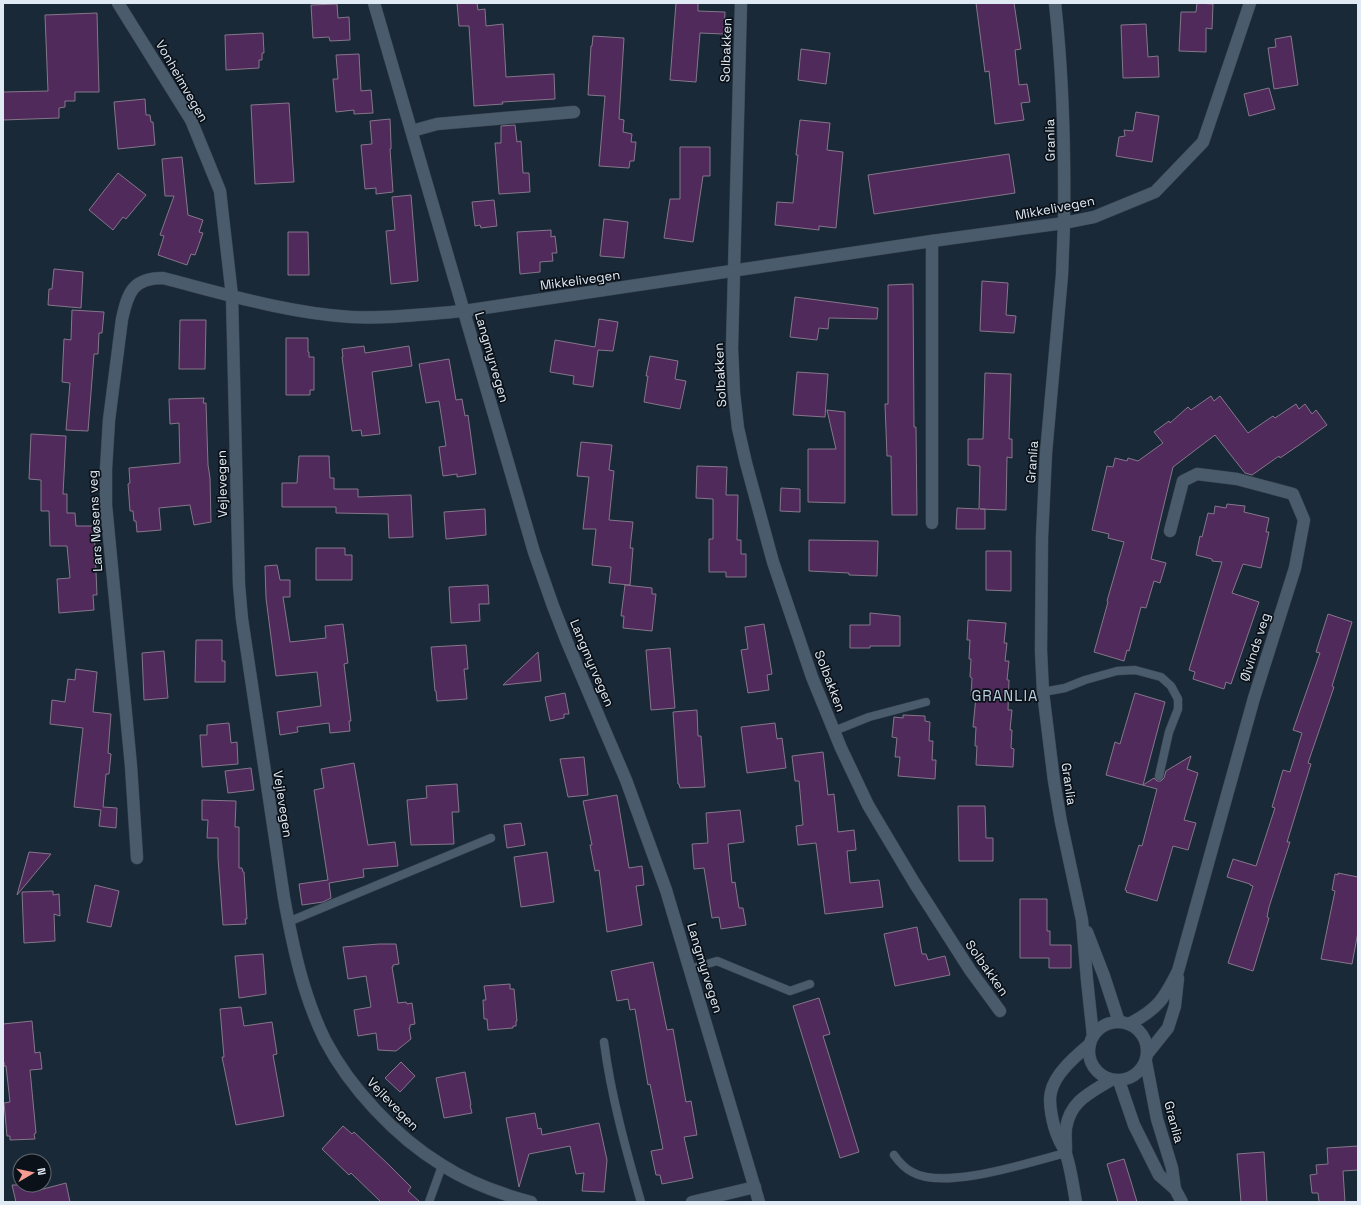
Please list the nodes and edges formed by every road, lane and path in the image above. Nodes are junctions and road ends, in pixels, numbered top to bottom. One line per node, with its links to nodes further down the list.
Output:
1 (118, 3): 11 (street, Vonheimvegen)
2 (374, 3): 7 (street, Langmyrvegen)
3 (741, 3): 10 (street, Solbakken)
4 (1055, 3): 8 (street, Granlia)
5 (1250, 3): 8 (street, Mikkelivegen)
6 (574, 112): 7 (street)
7 (412, 131): 12 (street, Langmyrvegen)
8 (1064, 223): 9 (street, Mikkelivegen); 15 (street, Granlia)
9 (932, 241): 10 (street, Mikkelivegen); 13 (street)
10 (734, 272): 12 (street, Mikkelivegen); 17 (street, Solbakken)
11 (232, 296): 12 (street, Mikkelivegen); 20 (street, Lars Nøsens veg); 22 (street, Vejlevegen)
12 (464, 311): 23 (street, Langmyrvegen)
13 (932, 523)
14 (1170, 531): 24 (street, Øivinds veg)
15 (1044, 692): 18 (lane); 21 (street, Granlia)
16 (926, 702): 17 (lane, Solbakken)
17 (834, 731): 26 (street, Solbakken)
18 (1159, 776)
19 (491, 838): 22 (lane)
20 (137, 858)
21 (1082, 920): 27 (street, Granlia); 28 (street, Granlia)
22 (288, 922): 34 (street, Vejlevegen)
23 (690, 969): 25 (lane); 35 (street, Langmyrvegen)
24 (1178, 971): 27 (street, Øivinds veg); 30 (street, Øivinds veg)
25 (810, 984)
26 (1000, 1011)
27 (1124, 1023): 28 (street); 30 (street, Granlia)
28 (1091, 1040): 31 (street, Granlia); 32 (street)
29 (604, 1042): 39 (lane)
30 (1147, 1058): 31 (street); 36 (street, Granlia)
31 (1115, 1081): 32 (street); 36 (street, Granlia)
32 (1066, 1153): 33 (lane); 42 (street)
33 (894, 1155)
34 (442, 1166): 37 (lane); 38 (street, Vejlevegen)
35 (755, 1187): 40 (street); 41 (street, Langmyrvegen)
36 (1175, 1189): 43 (street, Granlia)
37 (429, 1202)
38 (531, 1202)
39 (641, 1202)
40 (692, 1202)
41 (759, 1202)
42 (1076, 1202)
43 (1182, 1202)

